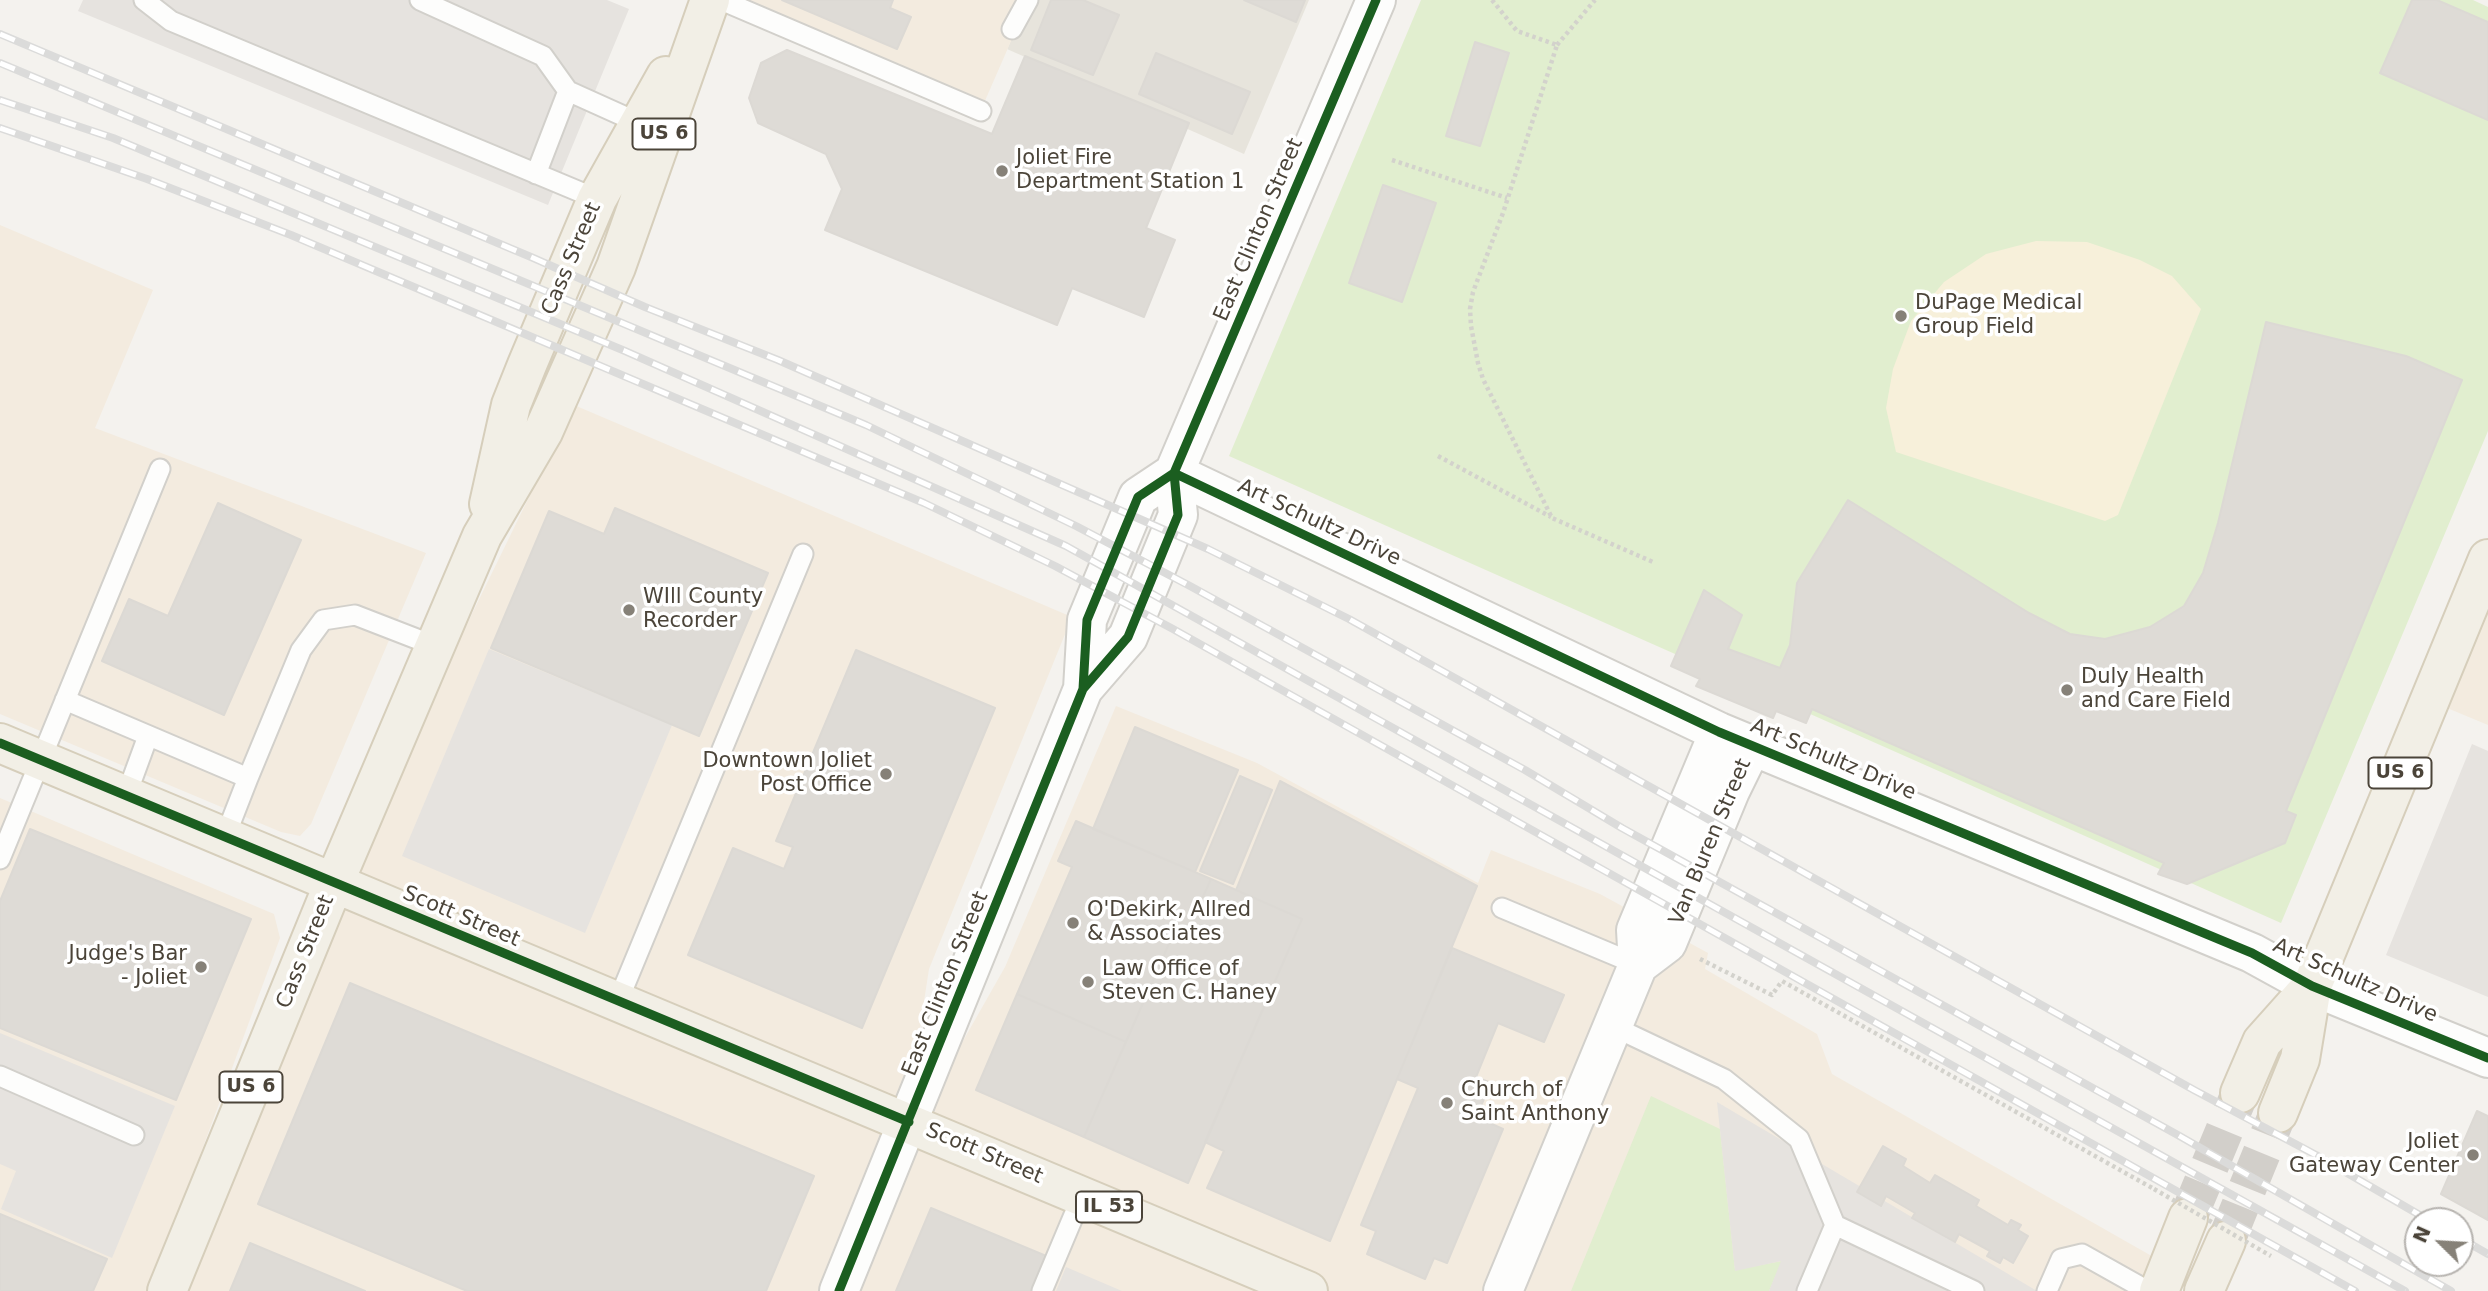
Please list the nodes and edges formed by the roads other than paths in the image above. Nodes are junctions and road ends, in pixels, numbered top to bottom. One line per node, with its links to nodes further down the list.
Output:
1 (144, 0): 11 (lane)
2 (420, 0): 8 (lane)
3 (710, 0): 10 (main road, Cass Street / US 6); 15 (main road, Cass Street / US 6)
4 (722, 0): 9 (lane)
5 (1028, 0): 7 (lane)
6 (1376, 0): 14 (street, East Clinton Street)
7 (1012, 29)
8 (568, 91): 10 (lane); 11 (lane)
9 (981, 111)
10 (639, 123): 12 (main road, Cass Street / US 6)
11 (536, 174): 12 (lane)
12 (597, 199): 15 (main road, Cass Street / US 6)
13 (160, 469): 19 (lane)
14 (1174, 473): 21 (street, Art Schultz Drive); 38 (street, East Clinton Street)
15 (482, 536): 18 (main road, Cass Street / US 6)
16 (803, 554): 32 (lane)
17 (2488, 559): 31 (main road, US 6)
18 (435, 646): 24 (lane); 28 (main road, Cass Street / US 6)
19 (65, 700): 20 (lane); 23 (lane)
20 (148, 736): 24 (lane); 25 (lane)
21 (1736, 738): 30 (street, Van Buren Street); 31 (street, Art Schultz Drive)
22 (0, 743): 23 (main road, Scott Street / IL 53)
23 (40, 760): 25 (main road, Scott Street / IL 53); 27 (lane)
24 (248, 778): 26 (lane)
25 (126, 796): 26 (main road, Scott Street / IL 53)
26 (225, 837): 28 (main road, Scott Street / IL 53)
27 (0, 859)
28 (334, 883): 32 (main road, Scott Street / IL 53); 44 (main road, Cass Street / US 6)
29 (1502, 908): 30 (lane)
30 (1637, 965): 33 (street)
31 (2312, 985): 34 (street, Art Schultz Drive); 36 (main road, US 6); 37 (main road, US 6)
32 (618, 1001): 38 (main road, Scott Street / IL 53)
33 (1612, 1026): 42 (lane); 48 (street)
34 (2488, 1058)
35 (0, 1076): 39 (lane)
36 (2240, 1093)
37 (2278, 1113)
38 (909, 1122): 40 (main road, Scott Street / IL 53); 45 (street, East Clinton Street)
39 (134, 1135)
40 (1082, 1196): 46 (lane); 47 (main road, Scott Street / IL 53)
41 (2188, 1218): 53 (main road)
42 (1835, 1225): 49 (lane); 50 (lane)
43 (2226, 1241): 54 (main road)
44 (167, 1291)
45 (839, 1291)
46 (1042, 1291)
47 (1308, 1291)
48 (1503, 1291)
49 (1807, 1291)
50 (1974, 1291)
51 (2047, 1291): 52 (lane)
52 (2148, 1291)
53 (2159, 1291)
54 (2204, 1291)

